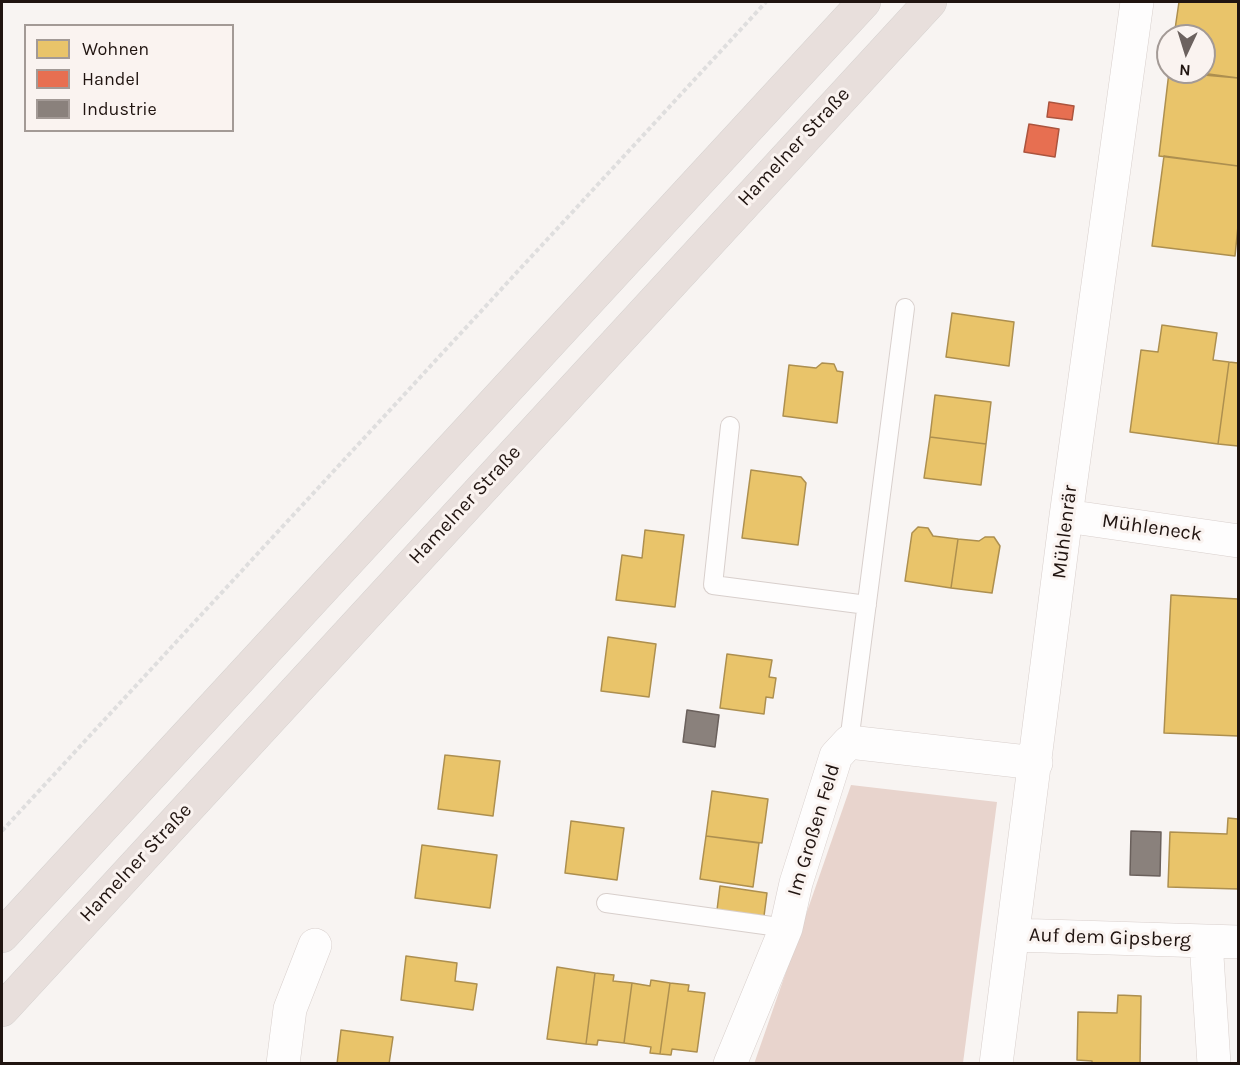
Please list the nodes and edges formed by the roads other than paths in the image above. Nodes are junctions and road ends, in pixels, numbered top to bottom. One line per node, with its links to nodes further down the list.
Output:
1 (864, 2): 14 (highway)
2 (930, 2): 18 (highway, Hamelner Straße)
3 (1137, 2): 6 (street, Mühlenrär)
4 (905, 308): 8 (lane)
5 (730, 426): 8 (lane)
6 (1066, 516): 7 (street, Mühleneck); 10 (street, Mühlenrär)
7 (1239, 541)
8 (867, 605): 9 (lane)
9 (849, 742): 10 (street, Im Großen Feld); 12 (street, Im Großen Feld)
10 (1036, 763): 13 (street, Mühlenrär)
11 (606, 903): 12 (lane)
12 (786, 928): 20 (street, Im Großen Feld)
13 (1013, 935): 15 (street, Auf dem Gipsberg); 21 (street, Mühlenrär)
14 (2, 936)
15 (1206, 941): 16 (street, Auf dem Gipsberg); 22 (street, Auf dem Gipsberg)
16 (1239, 942)
17 (315, 945): 19 (street)
18 (2, 1010)
19 (283, 1064)
20 (730, 1064)
21 (996, 1064)
22 (1214, 1064)

